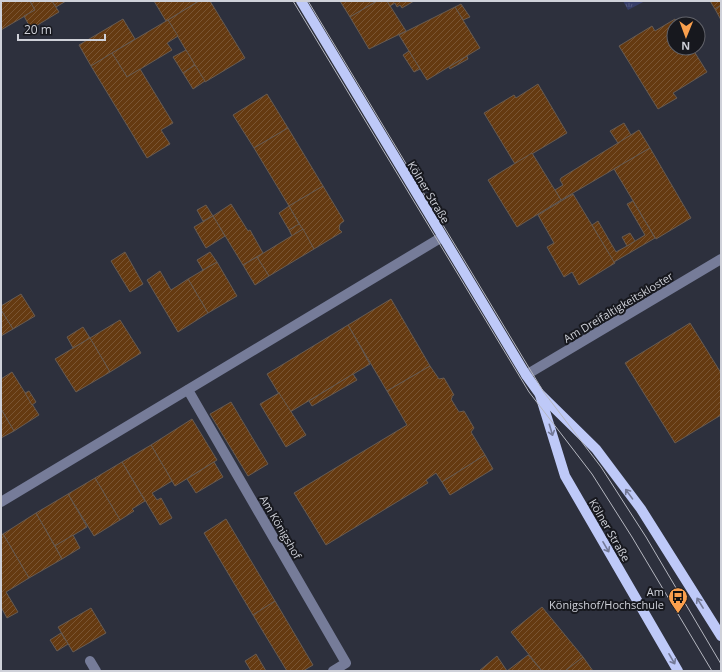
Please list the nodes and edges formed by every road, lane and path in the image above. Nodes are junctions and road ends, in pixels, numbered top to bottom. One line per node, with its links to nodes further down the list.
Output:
1 (301, 1): 2 (main road, Kölner Straße)
2 (442, 237): 4 (main road, Kölner Straße); 5 (street)
3 (721, 259): 4 (street, Am Dreifaltigkeitskloster)
4 (526, 375): 6 (main road, Kölner Straße)
5 (188, 390): 7 (street); 11 (street, Am Königshof)
6 (539, 393): 8 (main road, Kölner Straße, one-way to 6); 12 (main road, Kölner Straße, one-way to 12)
7 (1, 502)
8 (721, 636)
9 (90, 661): 10 (street)
10 (96, 671)
11 (333, 671)
12 (678, 671)

